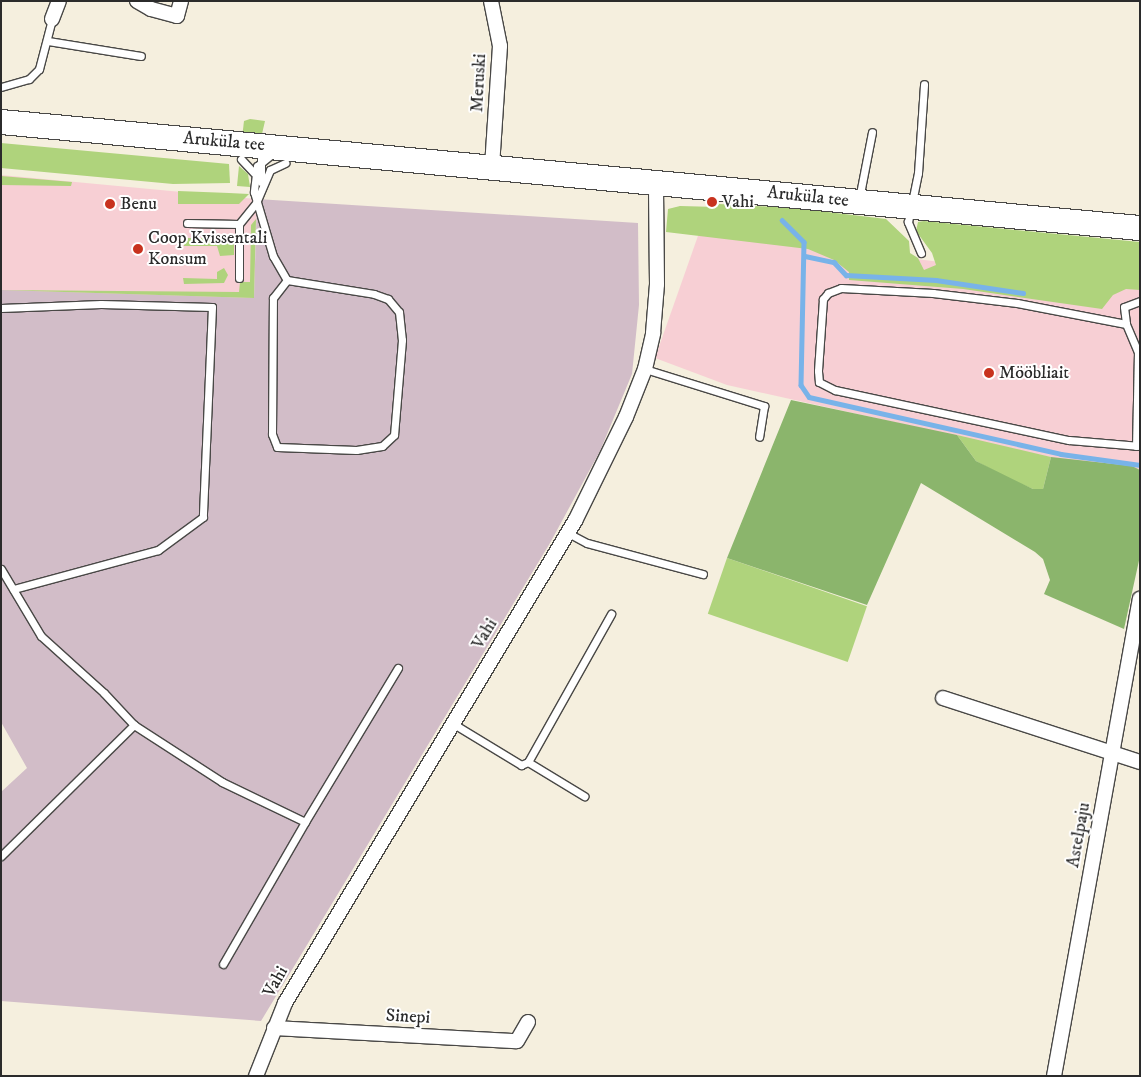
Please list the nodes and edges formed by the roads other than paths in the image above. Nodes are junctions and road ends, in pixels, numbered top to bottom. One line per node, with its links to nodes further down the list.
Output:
1 (59, 1): 5 (street)
2 (137, 1): 3 (street)
3 (181, 1)
4 (491, 1): 14 (street, Meruski)
5 (52, 19): 6 (lane)
6 (48, 41): 7 (lane); 9 (lane)
7 (141, 56)
8 (924, 84): 19 (lane)
9 (1, 87)
10 (4, 127): 12 (highway, Aruküla tee)
11 (872, 132): 17 (lane)
12 (257, 160): 13 (highway, Aruküla tee); 13 (highway, Aruküla tee); 15 (lane); 15 (lane); 18 (lane)
13 (447, 164): 14 (highway, Aruküla tee)
14 (492, 167): 16 (highway, Aruküla tee)
15 (261, 185): 18 (lane)
16 (674, 188): 17 (highway, Aruküla tee); 29 (street, Vahi)
17 (859, 202): 19 (highway, Aruküla tee)
18 (256, 203): 21 (lane); 25 (lane)
19 (909, 208): 22 (highway, Aruküla tee); 23 (lane)
20 (187, 223): 21 (lane)
21 (239, 224): 24 (lane)
22 (1135, 225)
23 (921, 253)
24 (239, 278)
25 (287, 280): 25 (lane)
26 (1140, 301): 28 (lane)
27 (1, 308): 35 (lane)
28 (1126, 324): 31 (lane); 31 (lane)
29 (645, 369): 30 (lane); 32 (street, Vahi)
30 (758, 437)
31 (1138, 446)
32 (568, 533): 34 (lane); 40 (street, Vahi)
33 (1, 569): 35 (lane)
34 (704, 574)
35 (13, 589): 41 (lane)
36 (1140, 599): 42 (street, Astelpaju)
37 (611, 614): 43 (lane)
38 (398, 668): 46 (lane)
39 (943, 698): 42 (street)
40 (452, 723): 43 (lane); 50 (street, Vahi)
41 (134, 725): 46 (lane); 47 (lane)
42 (1112, 753): 44 (street); 52 (street, Astelpaju)
43 (528, 762): 45 (lane)
44 (1140, 762)
45 (584, 796)
46 (305, 822): 48 (lane)
47 (1, 856)
48 (223, 964)
49 (528, 1022): 50 (street, Sinepi)
50 (274, 1028): 51 (street, Vahi)
51 (256, 1076)
52 (1054, 1076)

